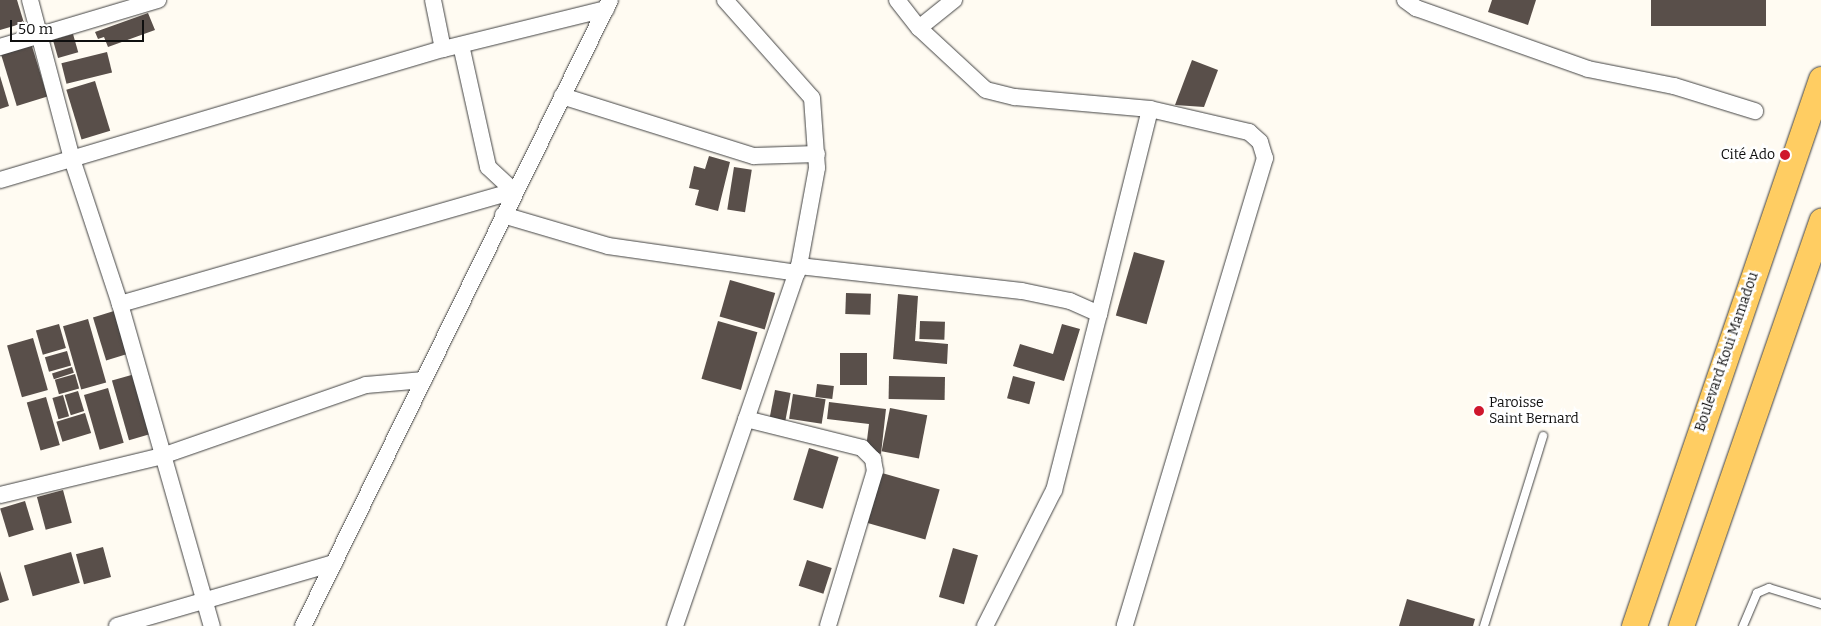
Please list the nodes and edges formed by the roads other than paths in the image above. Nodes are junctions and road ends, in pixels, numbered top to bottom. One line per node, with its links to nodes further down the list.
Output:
1 (30, 0): 10 (street)
2 (158, 0): 10 (street)
3 (433, 0): 13 (street)
4 (726, 0): 18 (street)
5 (897, 0): 9 (street)
6 (954, 0): 9 (street)
7 (1405, 0): 17 (street)
8 (608, 4): 11 (street); 15 (street)
9 (919, 28): 16 (street)
10 (39, 35): 12 (street); 19 (street)
11 (461, 44): 13 (street); 21 (street)
12 (0, 47)
13 (443, 49): 19 (street)
14 (1821, 79): 43 (main road, Boulevard Koui Mamadou)
15 (562, 96): 18 (street); 21 (street)
16 (1150, 109): 26 (street); 41 (street)
17 (1755, 111)
18 (817, 154): 24 (street)
19 (72, 159): 20 (street); 25 (street)
20 (0, 180)
21 (514, 191): 22 (street); 25 (street)
22 (503, 215): 24 (street); 27 (street)
23 (1821, 221): 44 (main road)
24 (798, 270): 26 (street); 28 (street)
25 (120, 304): 30 (street)
26 (1099, 314): 40 (street)
27 (424, 380): 30 (street); 32 (street)
28 (746, 419): 38 (street); 39 (street)
29 (1543, 436): 42 (lane)
30 (162, 456): 31 (street); 33 (street)
31 (0, 495)
32 (334, 563): 33 (street); 37 (street)
33 (204, 600): 35 (street); 36 (street)
34 (1821, 604): 45 (lane)
35 (117, 626)
36 (212, 626)
37 (303, 626)
38 (675, 626)
39 (828, 626)
40 (985, 626)
41 (1126, 626)
42 (1484, 626)
43 (1634, 626)
44 (1682, 626)
45 (1743, 626)

